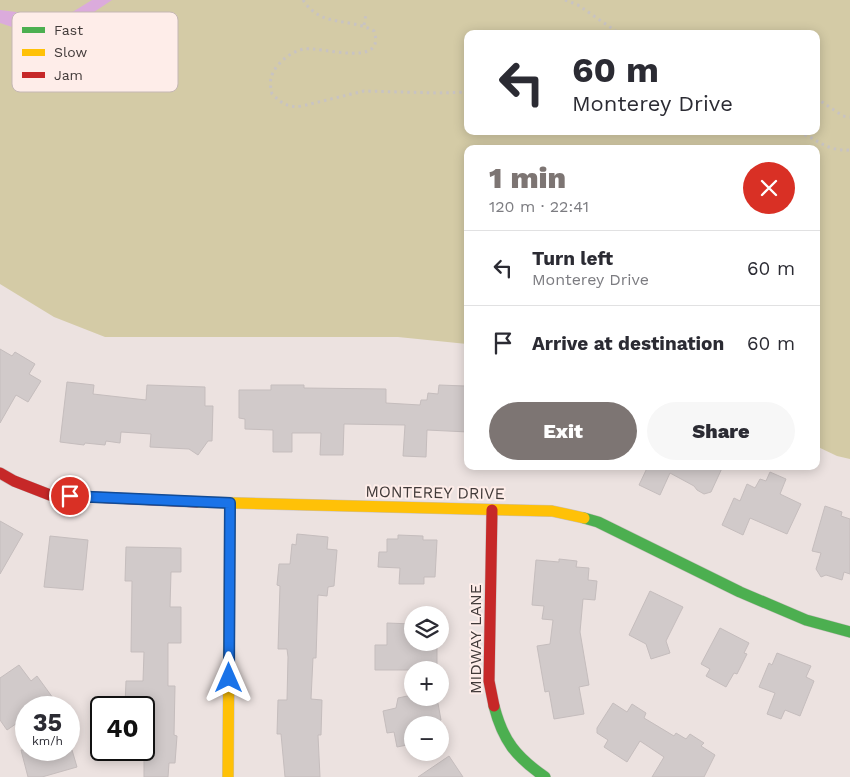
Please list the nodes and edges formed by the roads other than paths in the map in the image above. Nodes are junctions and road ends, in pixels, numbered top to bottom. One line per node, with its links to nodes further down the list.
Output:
1 (0, 473): 2 (street, MONTEREY DRIVE)
2 (230, 503): 3 (street, MONTEREY DRIVE); 5 (street)
3 (492, 510): 4 (street, MONTEREY DRIVE); 6 (street, MIDWAY LANE)
4 (850, 632)
5 (228, 777)
6 (545, 777)

